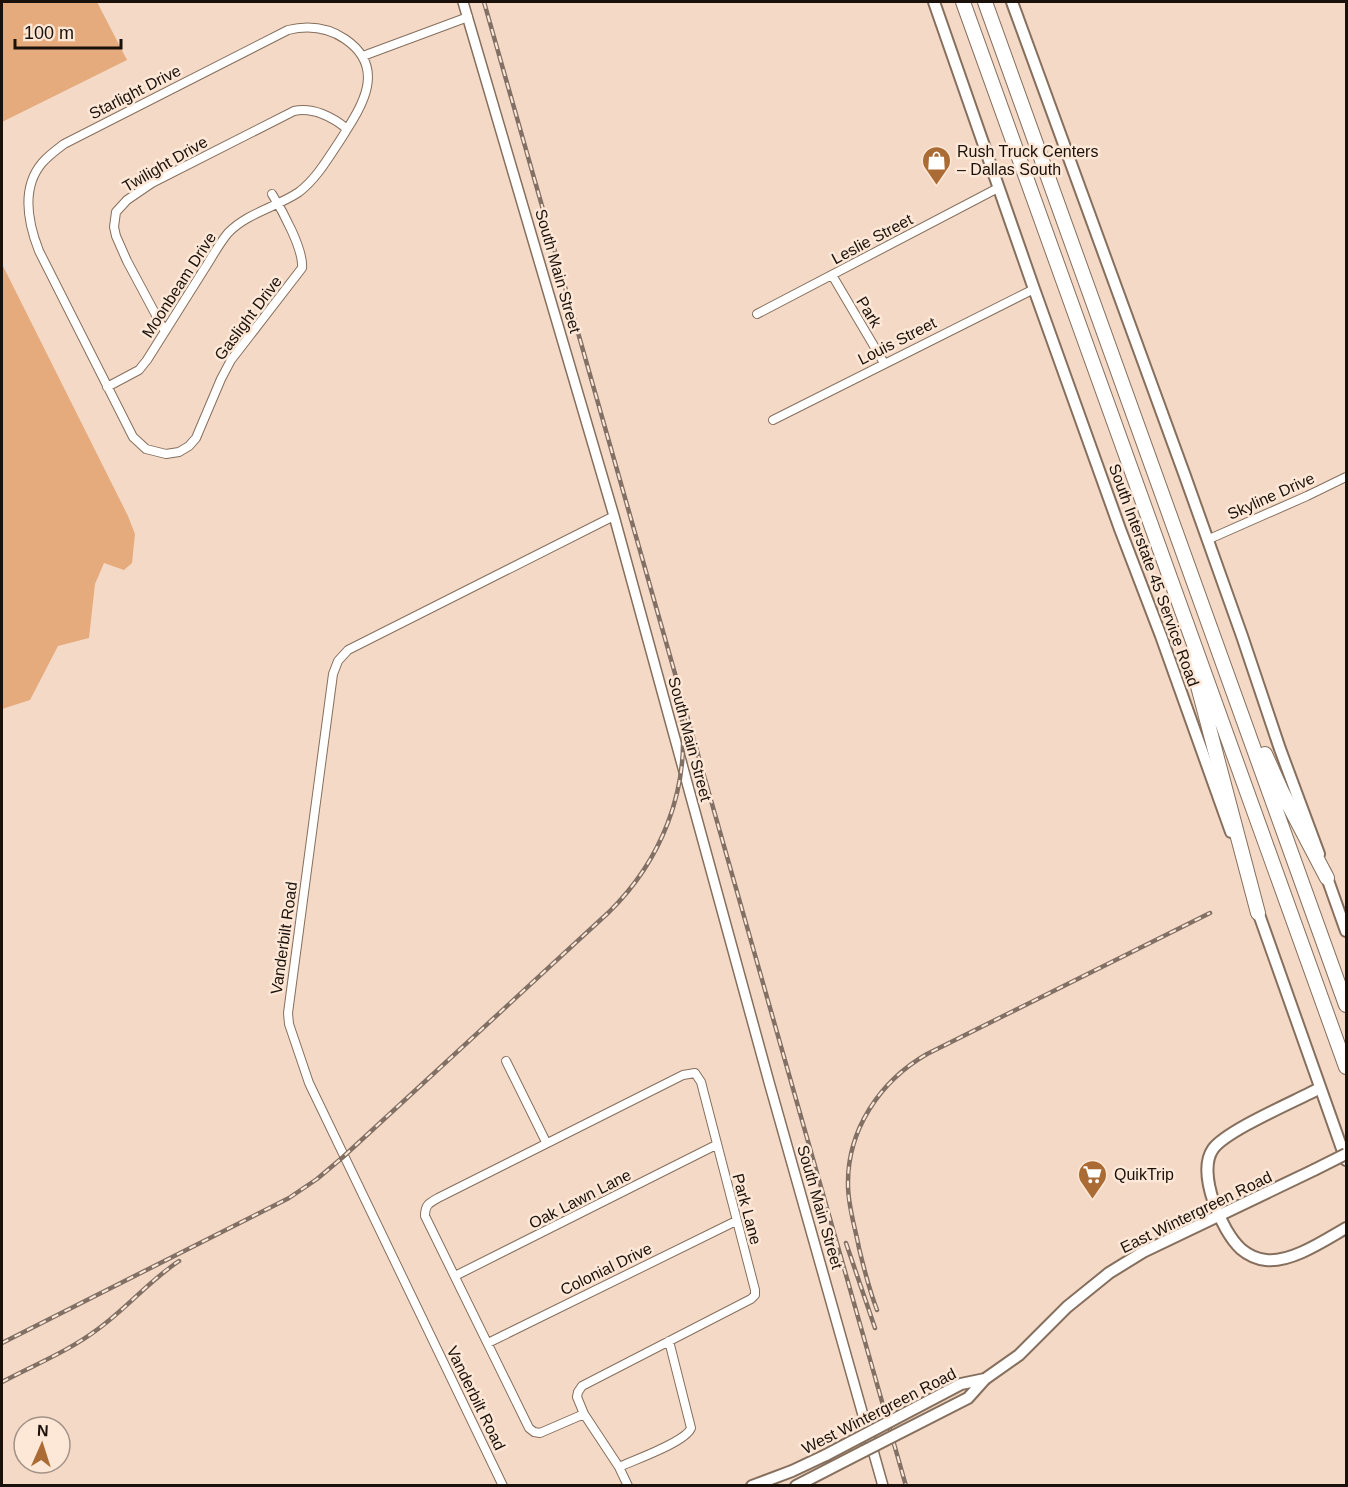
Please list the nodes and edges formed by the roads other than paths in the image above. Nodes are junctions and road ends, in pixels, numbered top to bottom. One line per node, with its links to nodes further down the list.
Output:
1 (463, 2): 6 (street, South Main Street)
2 (934, 2): 9 (main road, South Interstate 45 Service Road)
3 (963, 2): 22 (highway)
4 (985, 2): 23 (highway)
5 (1012, 2): 21 (main road)
6 (468, 17): 7 (street); 20 (street, South Main Street)
7 (363, 56): 8 (street, Moonbeam Drive); 17 (street, Starlight Drive)
8 (347, 129): 11 (street, Moonbeam Drive); 15 (street, Twilight Drive)
9 (998, 188): 12 (street, Leslie Street); 13 (main road, South Interstate 45 Service Road)
10 (272, 194): 11 (street, Gaslight Drive)
11 (277, 203): 15 (street, Moonbeam Drive); 17 (street, Gaslight Drive)
12 (832, 275): 14 (street, Leslie Street); 16 (street, Park)
13 (1034, 289): 16 (street, Louis Street); 25 (main road, South Interstate 45 Service Road)
14 (757, 314)
15 (164, 330): 17 (street, Moonbeam Drive)
16 (884, 363): 18 (street, Louis Street)
17 (107, 387)
18 (773, 420)
19 (1347, 477): 21 (street, Skyline Drive)
20 (614, 516): 44 (street, Vanderbilt Road); 48 (street, South Main Street)
21 (1207, 540): 24 (main road)
22 (1198, 654): 25 (highway); 29 (highway)
23 (1234, 692): 24 (highway); 27 (highway)
24 (1327, 878): 26 (main road)
25 (1258, 913): 30 (main road, South Interstate 45 Service Road)
26 (1347, 931)
27 (1347, 1005)
28 (506, 1061): 31 (street)
29 (1347, 1067)
30 (1320, 1088): 34 (main road, South Interstate 45 Service Road); 35 (main road)
31 (546, 1142): 32 (street, Park Lane); 38 (street, Park Lane)
32 (716, 1145): 36 (street, Park Lane); 38 (street, Oak Lawn Lane)
33 (1347, 1154): 35 (main road, East Wintergreen Road, bridge)
34 (1347, 1160)
35 (1220, 1215): 37 (main road); 41 (main road, East Wintergreen Road)
36 (736, 1221): 39 (street, Park Lane); 40 (street, Colonial Drive)
37 (1347, 1228)
38 (455, 1276): 40 (street, Park Lane)
39 (669, 1341): 42 (street, Park Lane); 43 (street)
40 (488, 1343): 42 (street, Park Lane)
41 (985, 1379): 46 (main road, West Wintergreen Road, bridge); 47 (main road, West Wintergreen Road, bridge)
42 (584, 1414): 43 (street, Park Lane)
43 (619, 1467): 45 (street, Park Lane)
44 (503, 1485)
45 (628, 1485)
46 (752, 1485)
47 (796, 1485)
48 (883, 1485)

